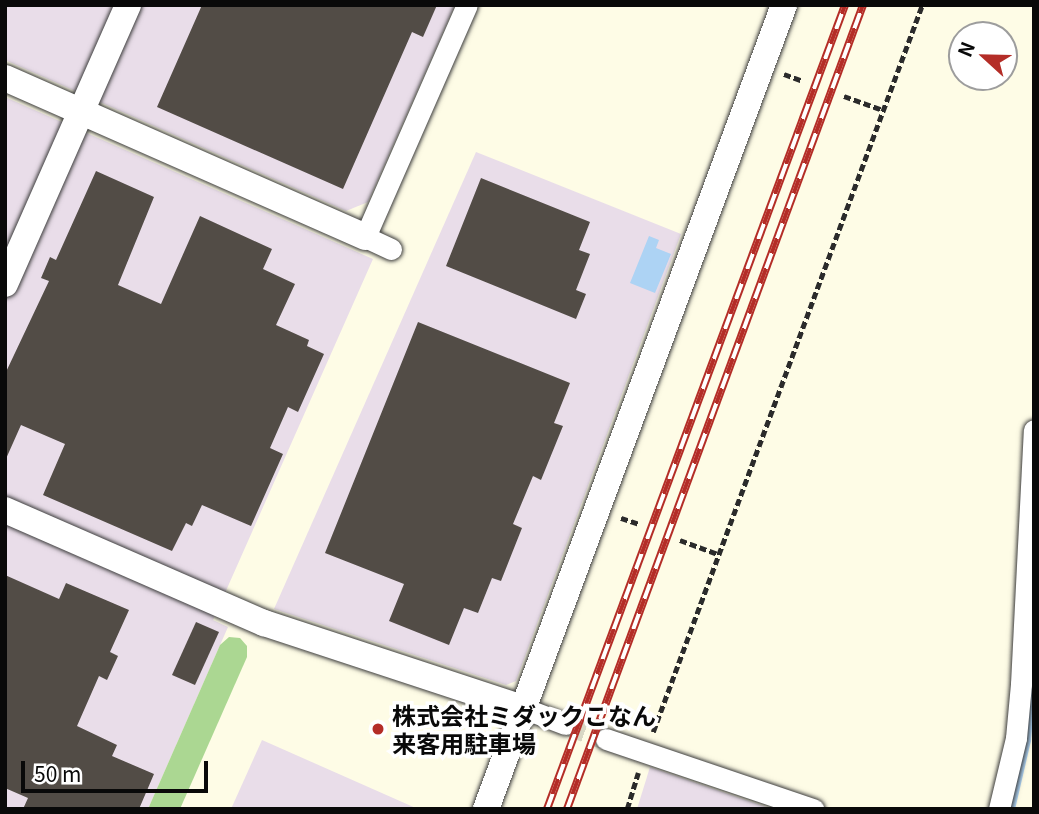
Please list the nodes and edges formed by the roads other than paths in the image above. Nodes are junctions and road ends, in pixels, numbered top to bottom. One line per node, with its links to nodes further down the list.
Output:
1 (128, 5): 5 (street)
2 (467, 5): 6 (street)
3 (784, 5): 11 (street)
4 (5, 78): 5 (street)
5 (81, 112): 6 (street); 8 (street)
6 (365, 237): 7 (street)
7 (391, 249)
8 (5, 284)
9 (1034, 430): 16 (street)
10 (5, 510): 11 (street)
11 (523, 708): 12 (street); 14 (street)
12 (565, 724)
13 (606, 739): 15 (street)
14 (486, 809)
15 (813, 809)
16 (999, 809)

